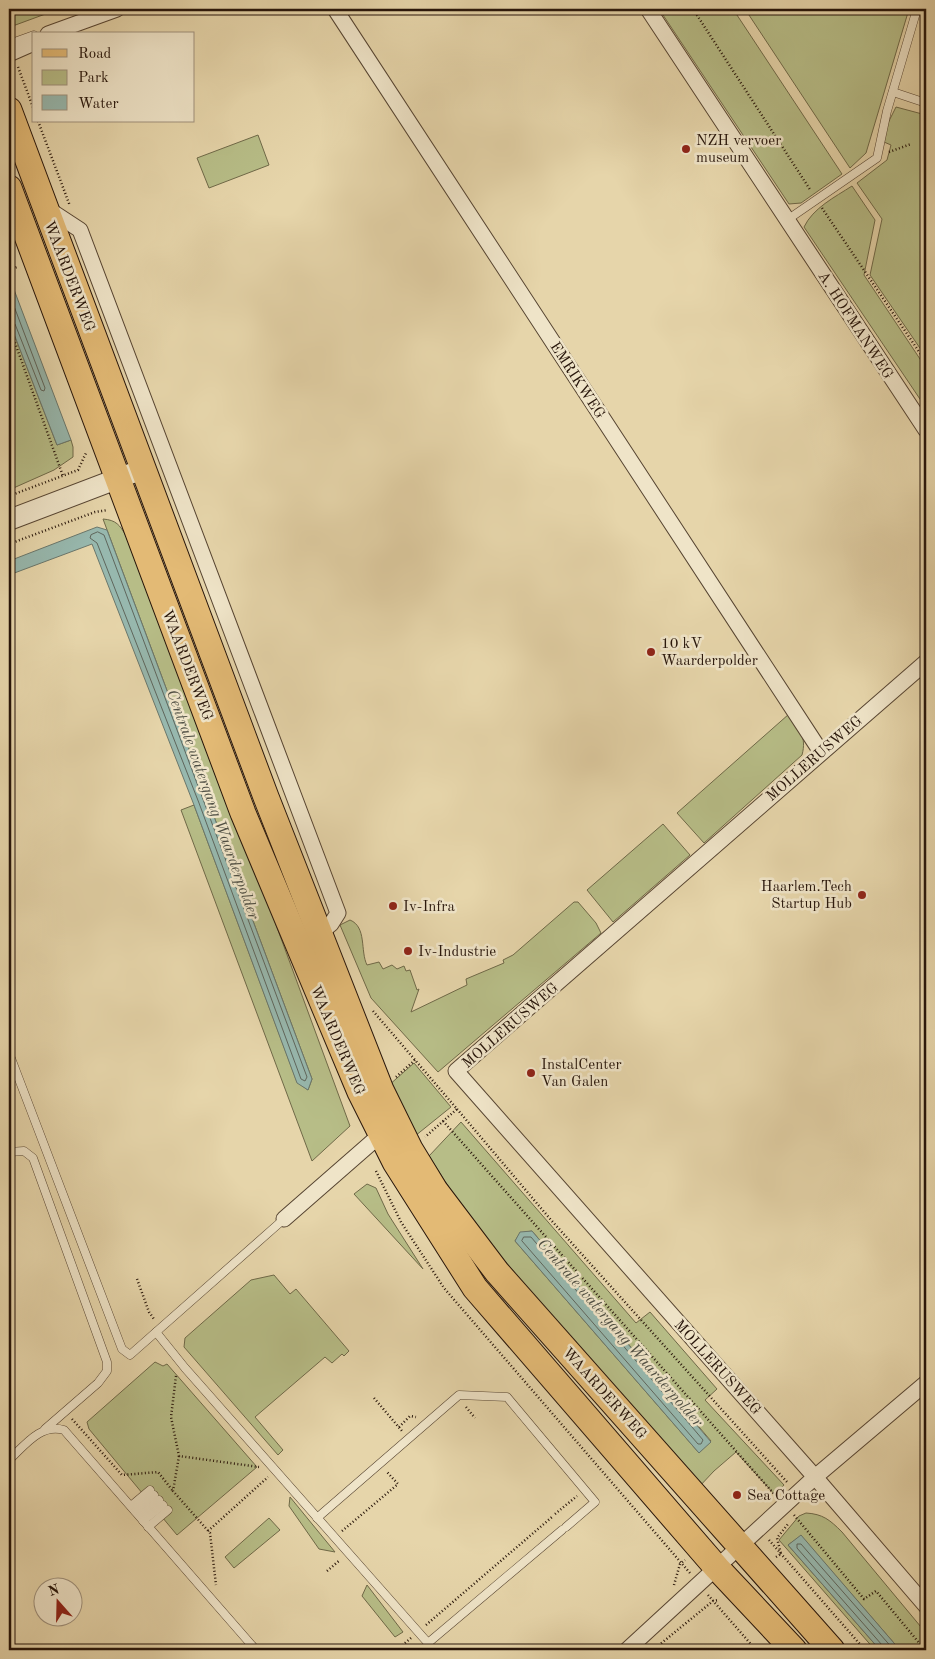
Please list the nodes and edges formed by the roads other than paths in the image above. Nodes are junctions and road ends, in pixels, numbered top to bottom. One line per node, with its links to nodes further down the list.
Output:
1 (117, 9): 5 (street)
2 (335, 9): 20 (street, EMRIKWEG)
3 (648, 9): 14 (street, A. HOFMANWEG)
4 (917, 9): 9 (lane)
5 (54, 32)
6 (32, 36): 8 (lane)
7 (32, 44): 8 (street)
8 (10, 50)
9 (892, 92): 10 (lane); 14 (lane)
10 (926, 103)
11 (9, 110): 13 (main road, WAARDERWEG)
12 (9, 188): 17 (main road, WAARDERWEG)
13 (44, 206): 16 (main road, WAARDERWEG); 21 (street, WAARDERWEG)
14 (787, 220): 15 (street, A. HOFMANWEG)
15 (926, 430)
16 (143, 469): 17 (street); 21 (main road, WAARDERWEG)
17 (118, 478): 18 (street); 23 (main road, WAARDERWEG)
18 (9, 520)
19 (926, 662): 20 (street, MOLLERUSWEG)
20 (821, 752): 30 (street, MOLLERUSWEG)
21 (320, 933): 23 (main road, WAARDERWEG)
22 (9, 1053): 26 (lane)
23 (388, 1128): 25 (street); 34 (main road, WAARDERWEG); 35 (main road, WAARDERWEG)
24 (9, 1152): 28 (lane)
25 (284, 1219): 26 (lane)
26 (156, 1332): 33 (lane)
27 (926, 1383): 30 (street)
28 (43, 1430): 29 (lane); 32 (lane)
29 (9, 1460)
30 (816, 1477): 34 (street); 36 (street)
31 (159, 1500): 32 (lane); 32 (lane); 32 (lane)
32 (139, 1516): 38 (lane)
33 (317, 1518): 33 (lane)
34 (741, 1546): 35 (street); 40 (main road, WAARDERWEG)
35 (716, 1568): 37 (main road, WAARDERWEG); 39 (street)
36 (926, 1606)
37 (790, 1647)
38 (256, 1650)
39 (627, 1650)
40 (832, 1650)

